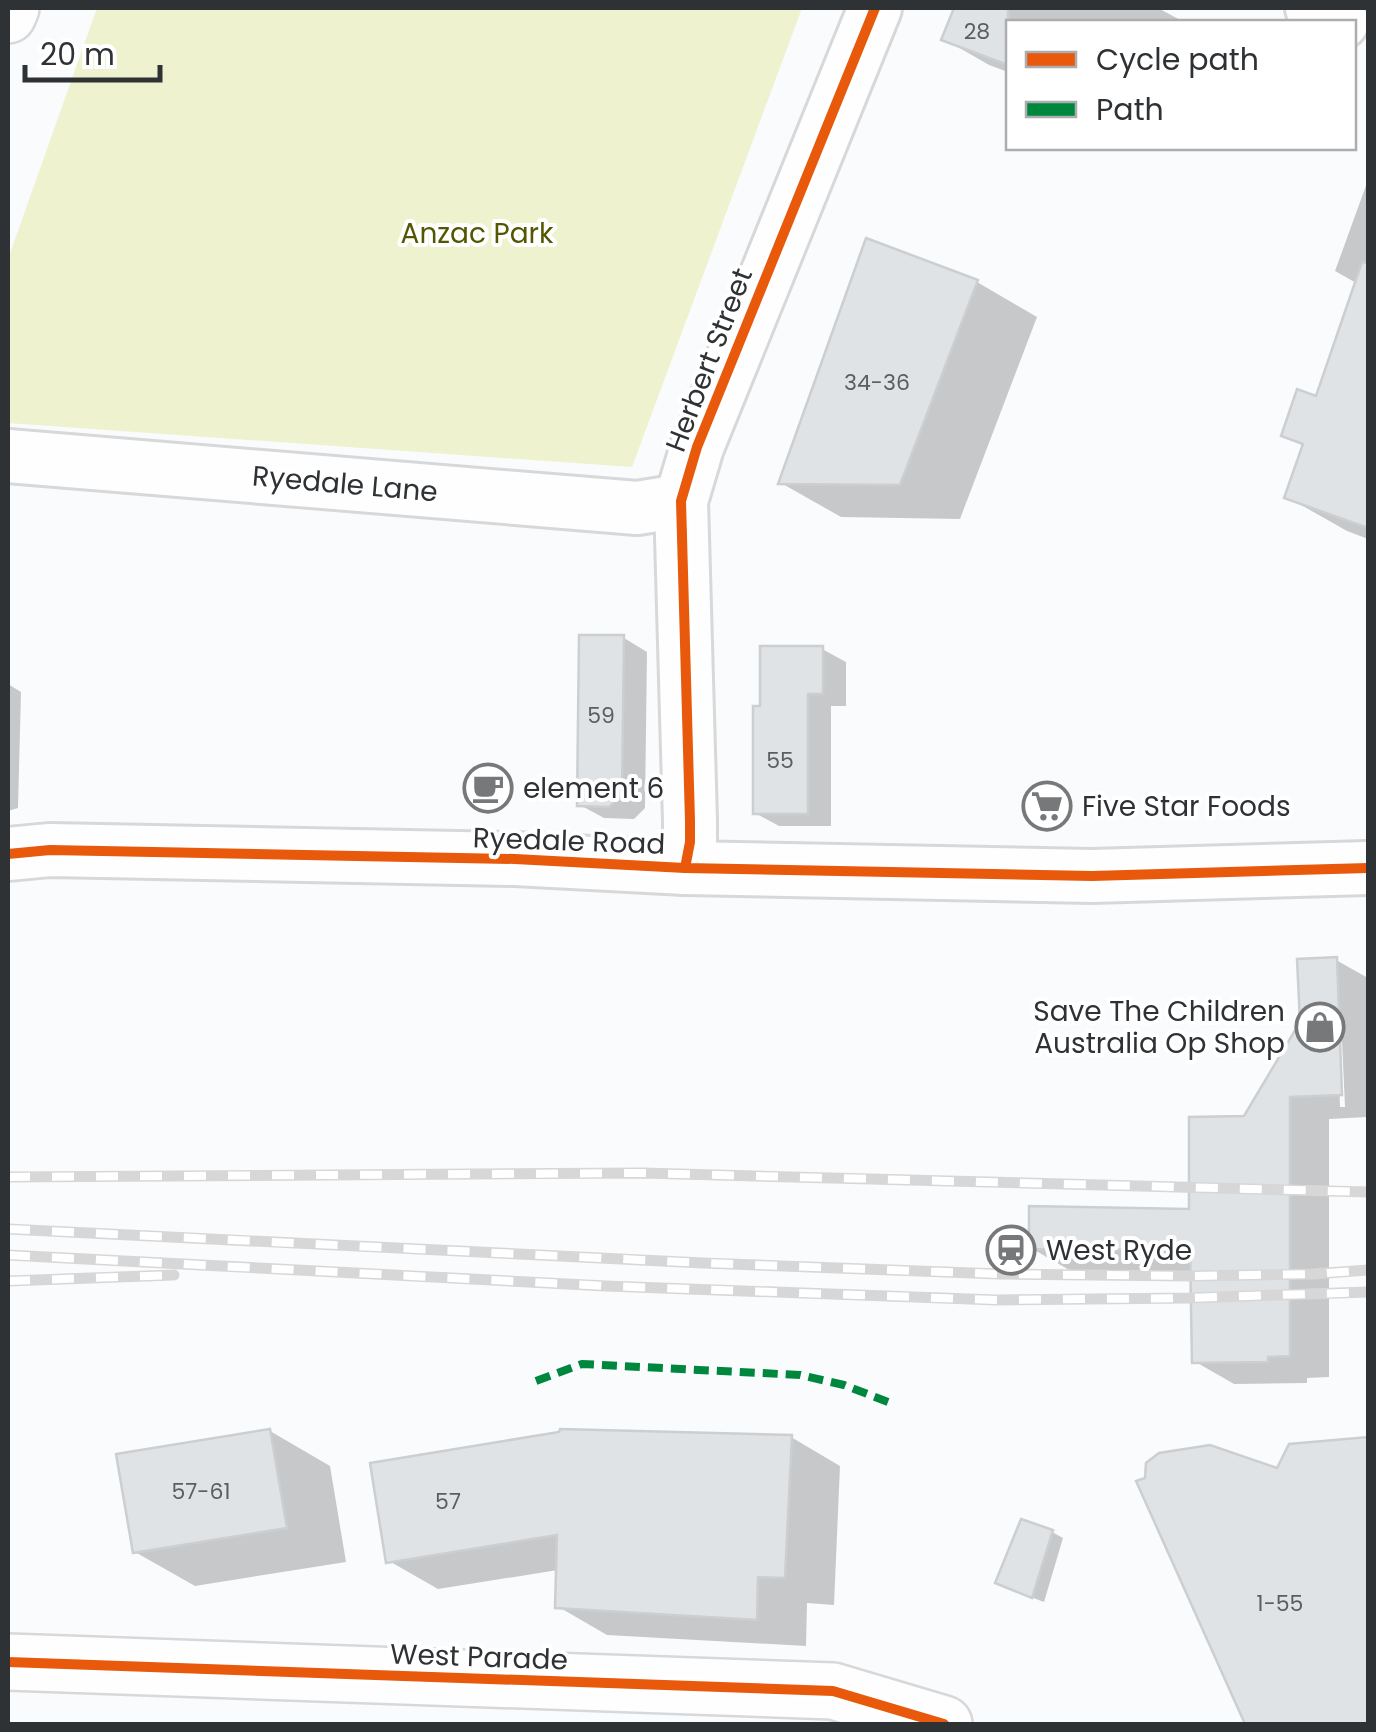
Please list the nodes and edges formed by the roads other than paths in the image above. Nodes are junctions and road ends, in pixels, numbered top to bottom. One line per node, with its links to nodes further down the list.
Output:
1 (10, 8): 4 (street)
2 (875, 8): 7 (street, Herbert Street)
3 (1312, 8): 5 (street)
4 (8, 15)
5 (1338, 20)
6 (8, 456): 7 (street, Ryedale Lane)
7 (681, 501): 9 (street, Herbert Street)
8 (8, 854): 9 (street, Ryedale Road)
9 (686, 868): 10 (street, Ryedale Road)
10 (1368, 868)
11 (8, 1662): 12 (street, West Parade)
12 (944, 1724)

